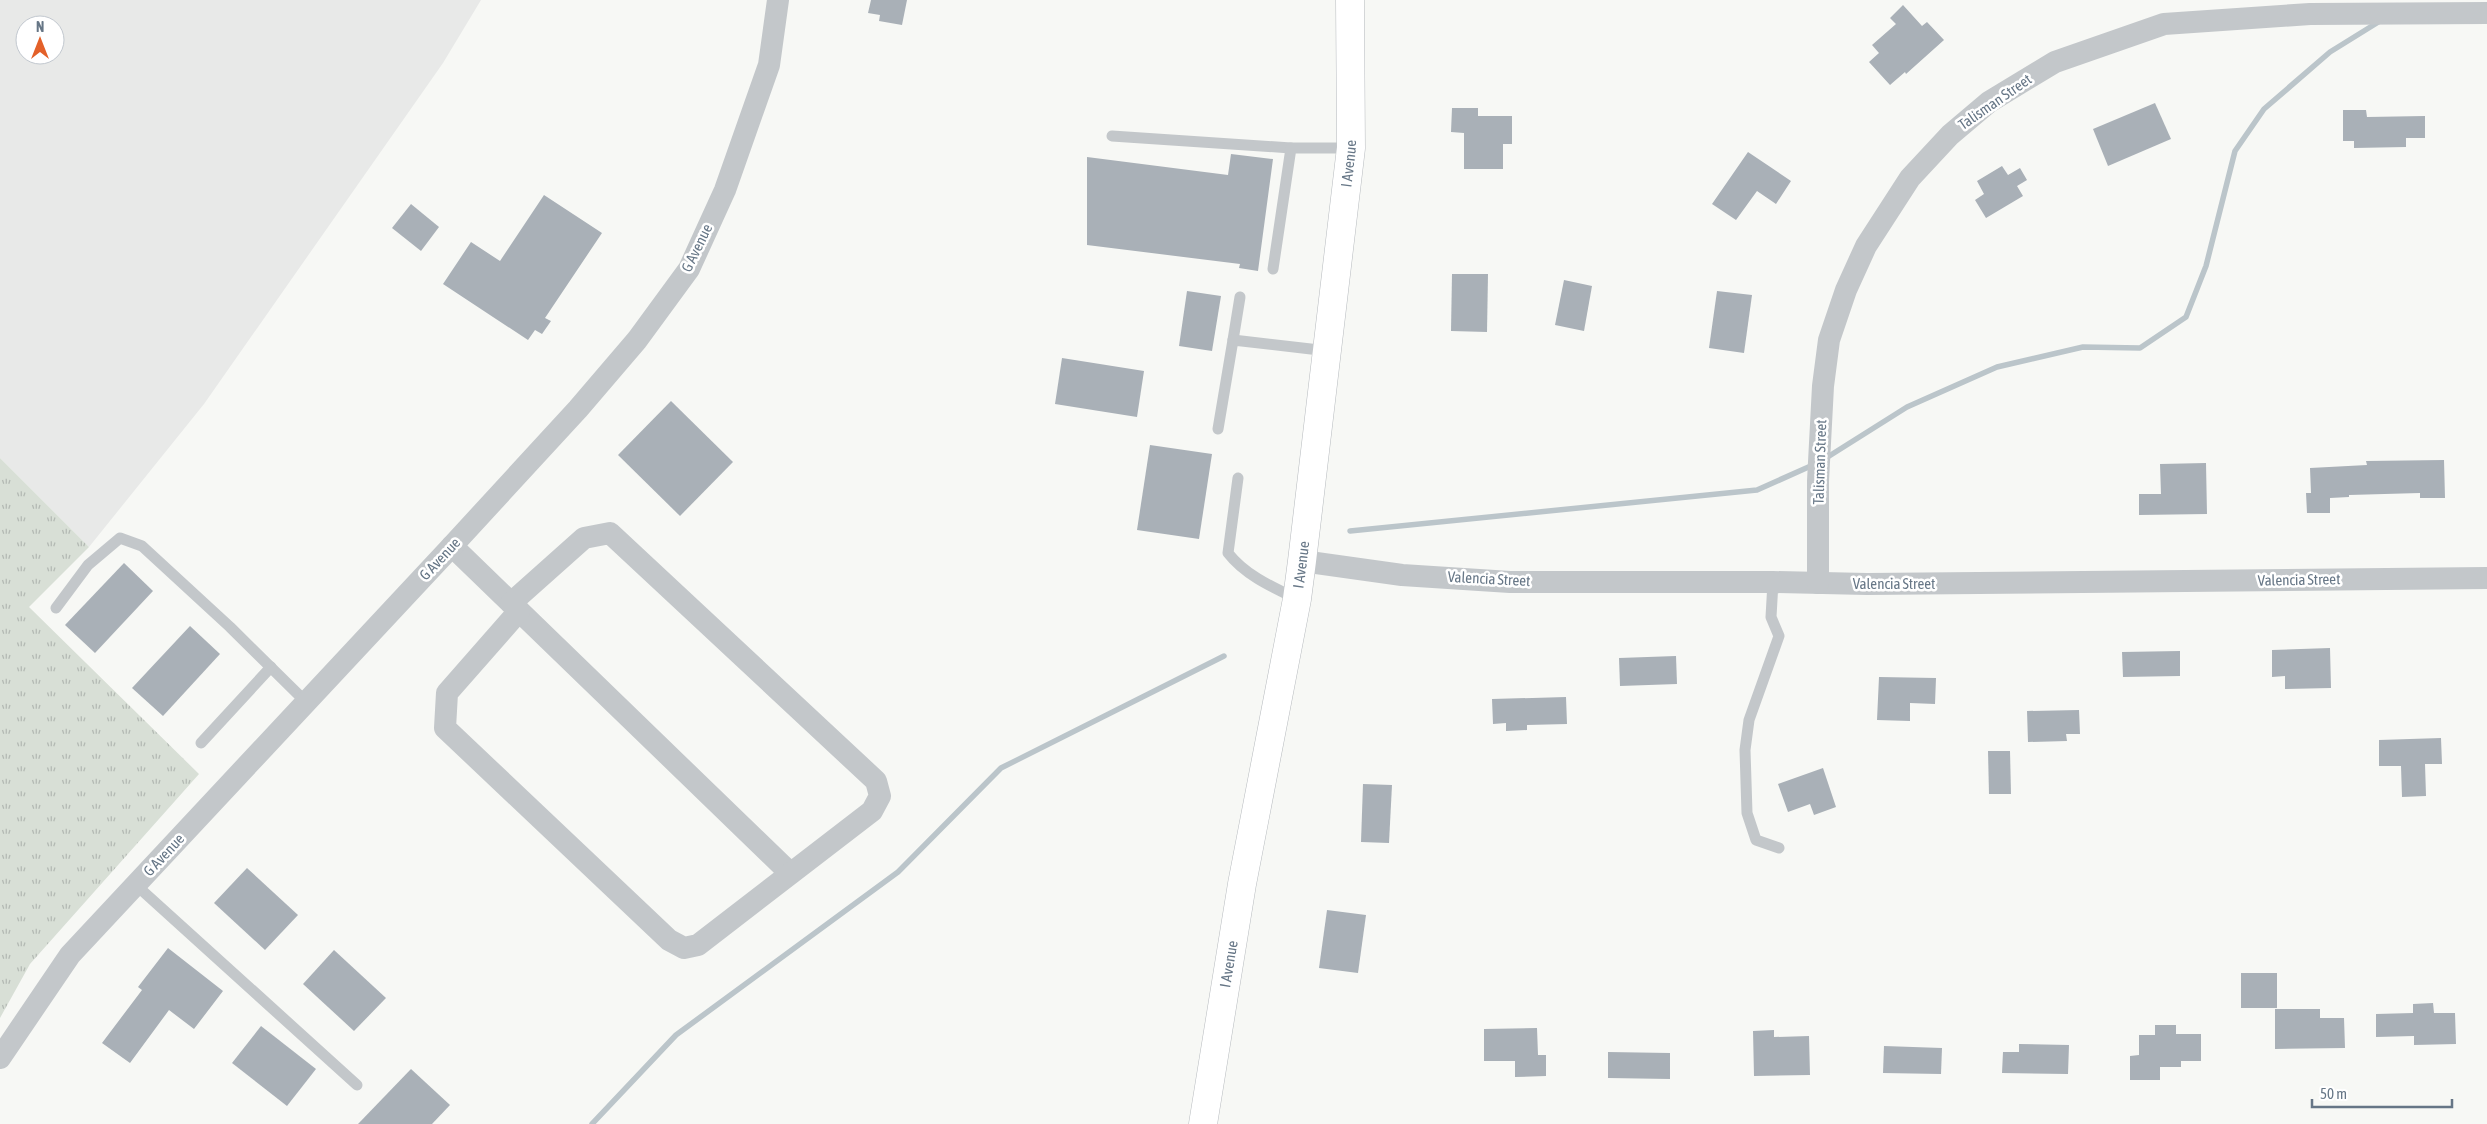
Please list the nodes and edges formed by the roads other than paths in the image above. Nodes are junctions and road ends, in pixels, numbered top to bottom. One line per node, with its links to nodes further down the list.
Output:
1 (778, 0): 13 (street, G Avenue)
2 (1350, 0): 6 (main road, I Avenue)
3 (2487, 13): 17 (street, Talisman Street)
4 (1112, 136): 5 (lane)
5 (1291, 148): 6 (lane); 7 (lane)
6 (1351, 148): 10 (main road, I Avenue)
7 (1273, 269)
8 (1240, 297): 9 (lane)
9 (1233, 340): 10 (lane); 11 (lane)
10 (1328, 351): 14 (main road, I Avenue)
11 (1218, 429)
12 (1238, 478): 18 (lane)
13 (452, 546): 19 (street); 22 (street, G Avenue)
14 (1302, 561): 16 (street, Valencia Street); 18 (main road, I Avenue)
15 (2487, 578): 17 (street, Valencia Street)
16 (1773, 582): 17 (street, Valencia Street); 24 (lane)
17 (1818, 583)
18 (1297, 599): 29 (main road, I Avenue)
19 (515, 607): 25 (street); 25 (street); 25 (street)
20 (56, 608): 21 (lane)
21 (271, 667): 22 (lane); 23 (lane)
22 (307, 703): 26 (street, G Avenue)
23 (201, 743)
24 (1779, 848)
25 (790, 873)
26 (136, 885): 27 (street, G Avenue); 28 (lane)
27 (0, 1058)
28 (357, 1085)
29 (1206, 1123)

